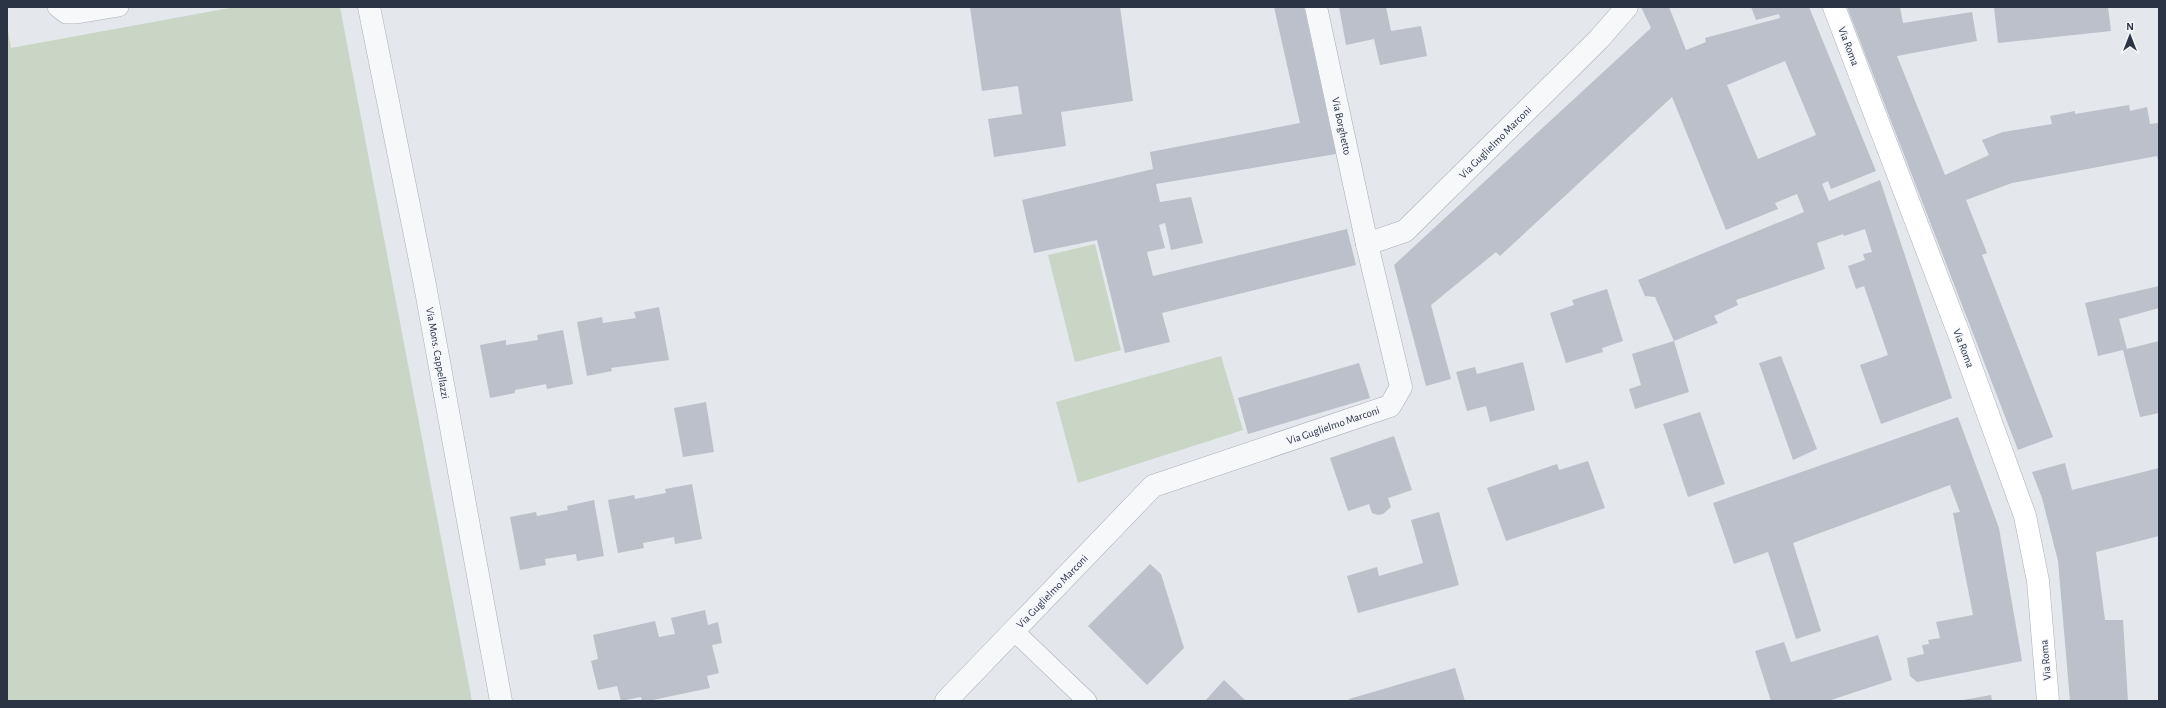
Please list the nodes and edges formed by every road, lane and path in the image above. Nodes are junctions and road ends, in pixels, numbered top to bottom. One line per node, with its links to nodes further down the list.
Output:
1 (57, 7): 2 (lane)
2 (119, 7)
3 (369, 7): 9 (street, Via Mons. Cappellazzi)
4 (1316, 7): 7 (street, Via Borghetto)
5 (1626, 7): 7 (street, Via Guglielmo Marconi)
6 (1834, 7): 12 (main road, Via Roma)
7 (1367, 244): 8 (street, Via Guglielmo Marconi)
8 (1014, 631): 10 (street, Via Guglielmo Marconi); 11 (lane)
9 (501, 701)
10 (946, 701)
11 (1087, 701)
12 (2048, 701)

